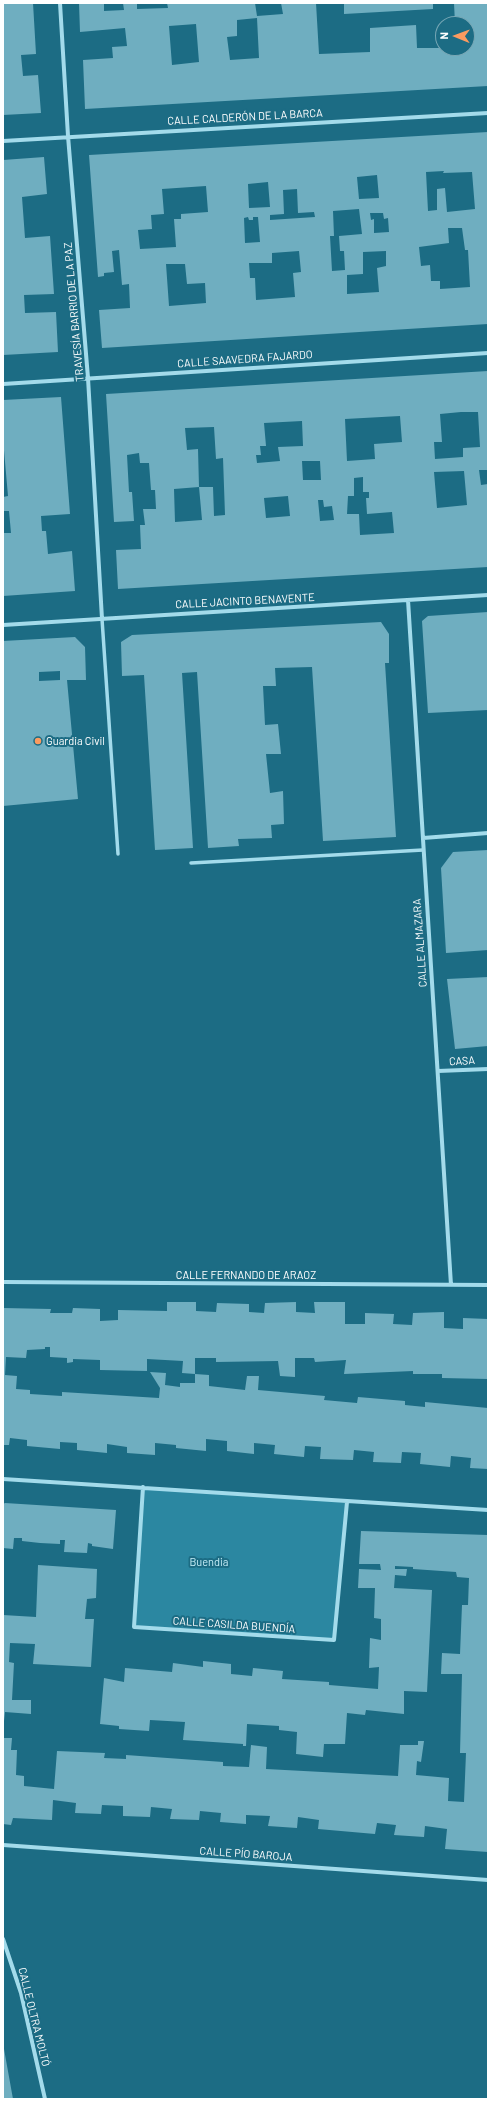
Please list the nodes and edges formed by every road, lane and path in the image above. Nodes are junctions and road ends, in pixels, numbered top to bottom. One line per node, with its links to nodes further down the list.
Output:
1 (60, 3): 3 (street, TRAVESÍA BARRIO DE LA PAZ)
2 (488, 113): 3 (street, CALLE CALDERÓN DE LA BARCA)
3 (68, 136): 4 (street, CALLE CALDERÓN DE LA BARCA); 6 (street, TRAVESÍA BARRIO DE LA PAZ)
4 (3, 141)
5 (488, 353): 6 (street, CALLE SAAVEDRA FAJARDO)
6 (88, 378): 7 (street, CALLE SAAVEDRA FAJARDO); 10 (street, TRAVESÍA BARRIO DE LA PAZ)
7 (3, 384)
8 (488, 595): 9 (street, CALLE JACINTO BENAVENTE)
9 (408, 600): 10 (street, CALLE JACINTO BENAVENTE); 13 (street, CALLE ALMAZARA)
10 (102, 619): 11 (street, CALLE JACINTO BENAVENTE); 15 (street)
11 (3, 625)
12 (488, 833): 13 (street)
13 (423, 838): 14 (street, CALLE ALMAZARA)
14 (424, 850): 16 (street); 18 (street, CALLE ALMAZARA)
15 (118, 854)
16 (191, 863)
17 (488, 1069): 18 (street, CASA)
18 (438, 1071): 20 (street, CALLE ALMAZARA)
19 (3, 1282): 20 (street, CALLE FERNANDO DE ARAOZ)
20 (451, 1285): 21 (street, CALLE FERNANDO DE ARAOZ)
21 (488, 1285)
22 (3, 1479): 23 (street)
23 (143, 1487): 24 (street); 24 (street, CALLE CASILDA BUENDÍA)
24 (347, 1502): 25 (street)
25 (488, 1510)
26 (3, 1845): 27 (street, CALLE PÍO BAROJA)
27 (488, 1880)
28 (3, 1939): 29 (street, CALLE OLTRA MOLTÓ)
29 (45, 2099)

